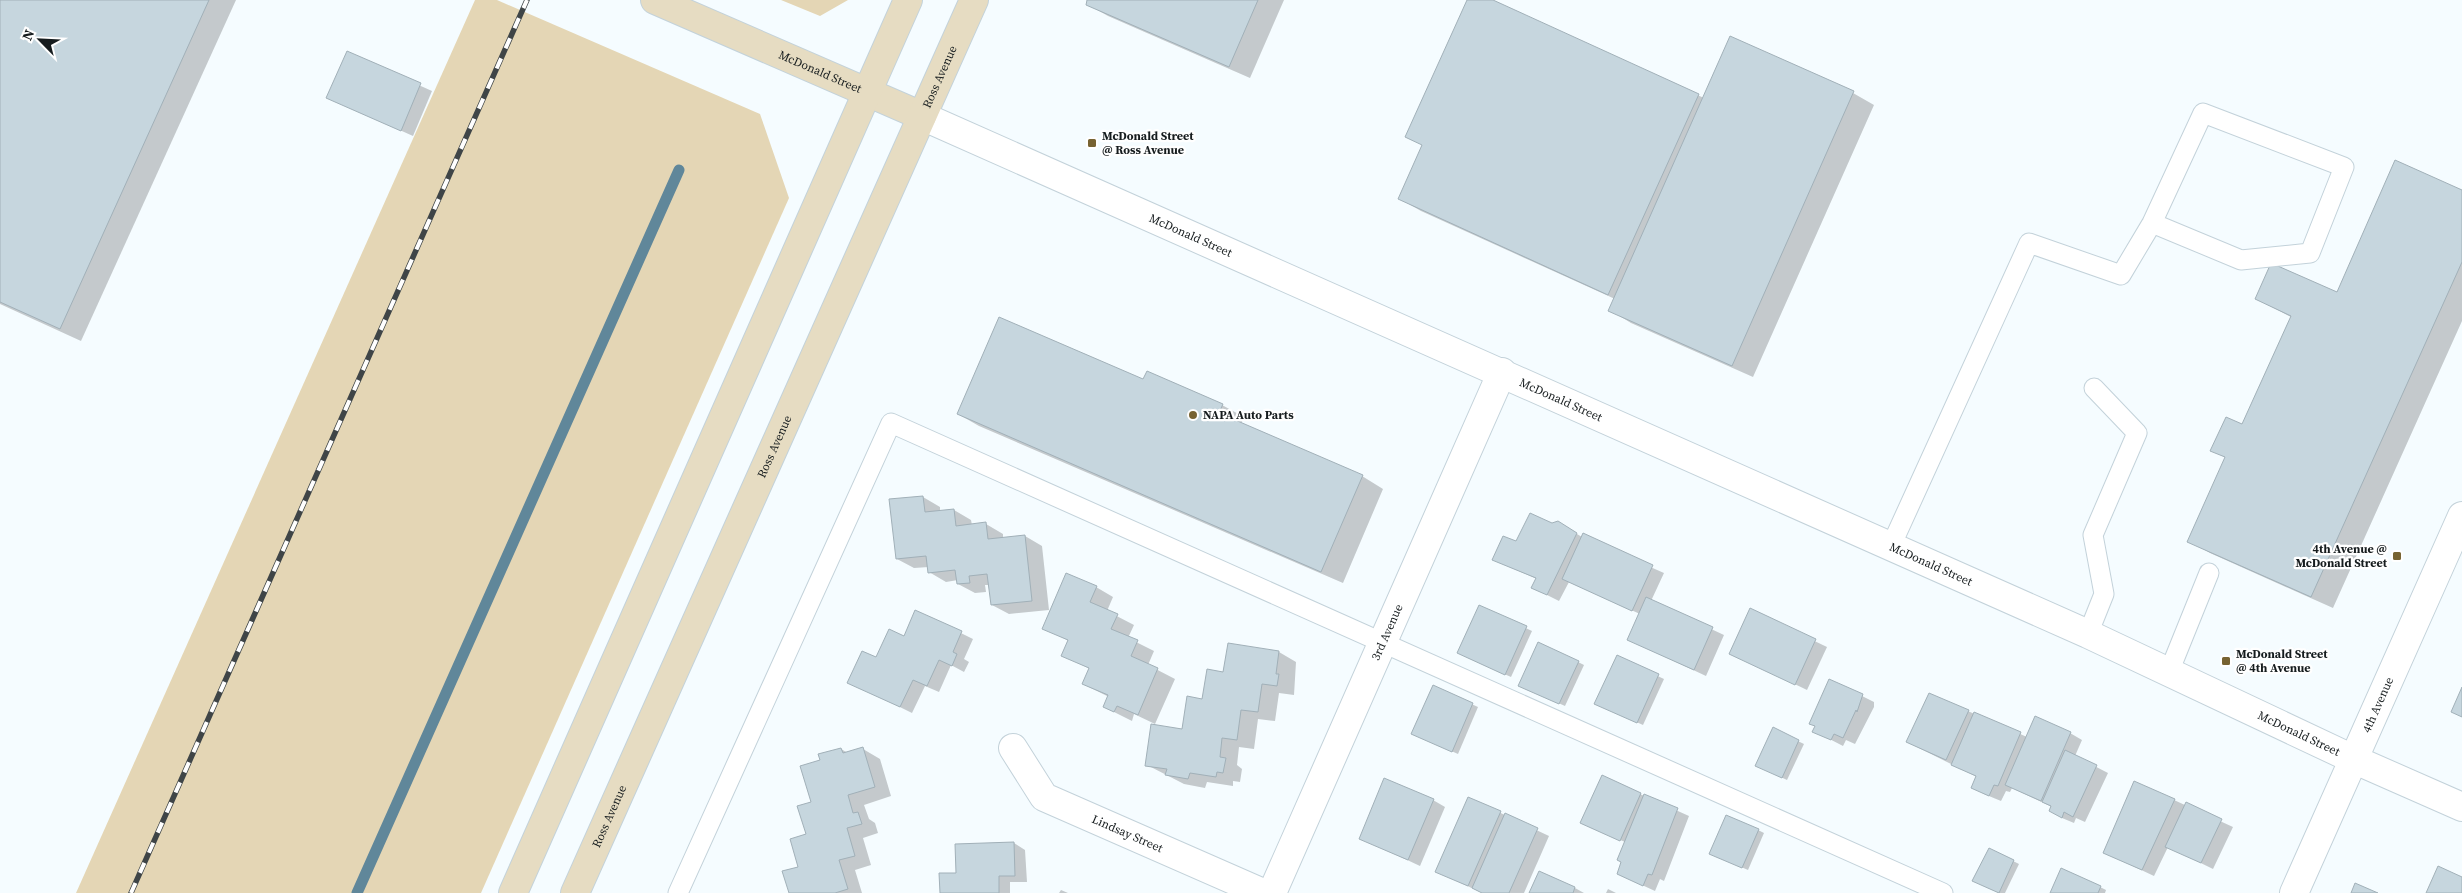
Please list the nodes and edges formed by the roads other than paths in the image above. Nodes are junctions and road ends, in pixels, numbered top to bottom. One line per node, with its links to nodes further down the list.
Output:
1 (655, 0): 4 (main road, McDonald Street)
2 (908, 0): 4 (main road)
3 (974, 0): 5 (main road, Ross Avenue)
4 (868, 92): 5 (main road, McDonald Street); 18 (main road)
5 (922, 116): 7 (street, McDonald Street); 19 (main road, Ross Avenue)
6 (2152, 223): 6 (lane); 10 (lane)
7 (1502, 372): 10 (street, McDonald Street); 13 (street, 3rd Avenue)
8 (2094, 388): 12 (lane)
9 (2462, 516): 16 (street, 4th Avenue)
10 (1891, 546): 12 (street, McDonald Street)
11 (2209, 573): 14 (lane)
12 (2088, 634): 14 (street, McDonald Street)
13 (1382, 642): 20 (lane); 22 (street, 3rd Avenue); 23 (lane)
14 (2169, 672): 16 (street, McDonald Street)
15 (1013, 748): 21 (street, Lindsay Street)
16 (2353, 758): 17 (street, McDonald Street); 24 (street, 4th Avenue)
17 (2462, 806)
18 (513, 893)
19 (575, 893)
20 (678, 893)
21 (1263, 893)
22 (1272, 893)
23 (1942, 893)
24 (2294, 893)

